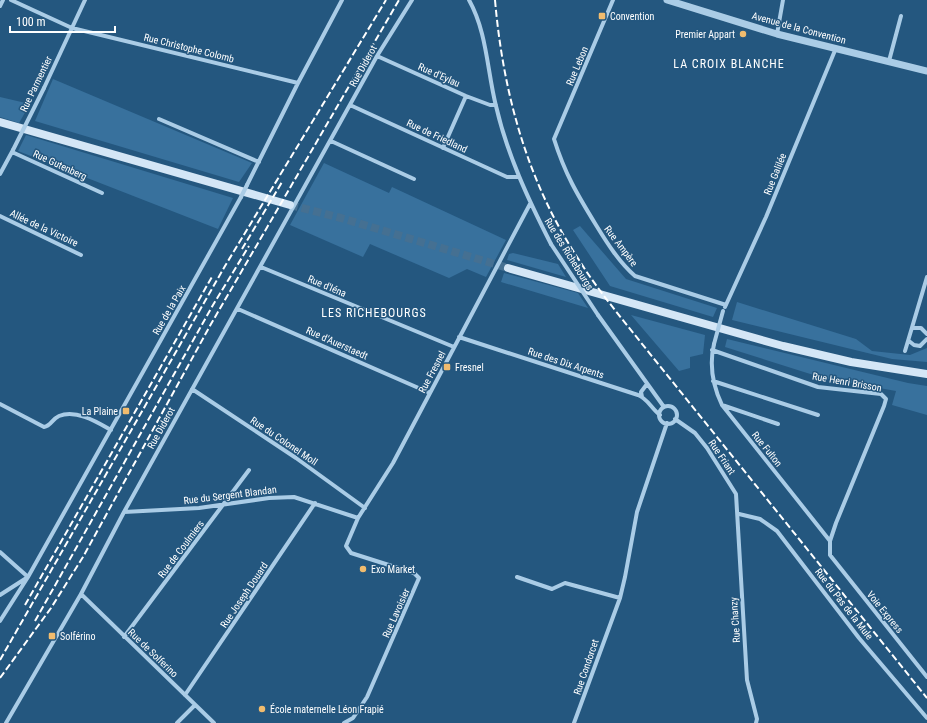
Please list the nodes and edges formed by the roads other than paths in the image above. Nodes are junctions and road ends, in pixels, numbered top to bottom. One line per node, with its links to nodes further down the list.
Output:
1 (3, 0): 10 (street)
2 (12, 0): 12 (street, Rue Christophe Colomb)
3 (86, 0): 12 (street, Rue Parmentier)
4 (342, 0): 18 (street, Rue de la Paix)
5 (412, 0): 15 (street, Rue Diderot)
6 (469, 0): 21 (street, Rue des Richebourgs)
7 (613, 0): 24 (street, Rue Lebon)
8 (667, 0): 13 (street, Avenue de la Convention)
9 (783, 0): 13 (street)
10 (0, 6)
11 (901, 16): 16 (street)
12 (72, 28): 18 (street, Rue Christophe Colomb); 27 (street, Rue Parmentier, bridge)
13 (777, 34): 14 (street, Avenue de la Convention)
14 (836, 48): 16 (street, Avenue de la Convention); 40 (street, Rue Galilée)
15 (377, 56): 19 (street, Rue d'Eylau); 20 (street, Rue Diderot)
16 (889, 61): 17 (street, Avenue de la Convention)
17 (927, 71)
18 (298, 83): 28 (street, Rue de la Paix)
19 (466, 96): 21 (street, Rue d'Eylau); 26 (street)
20 (350, 105): 25 (street, Rue Diderot); 26 (street, Rue de Friedland)
21 (496, 105): 30 (street, Rue des Richebourgs)
22 (159, 120): 28 (street)
23 (0, 122): 34 (main road)
24 (554, 139): 40 (street, Rue Ampère)
25 (331, 141): 31 (street); 37 (street, Rue Diderot)
26 (443, 148): 30 (street, Rue de Friedland)
27 (12, 151): 29 (street, Rue Parmentier); 32 (street, Rue Gutenberg)
28 (259, 162): 65 (street, Rue de la Paix, bridge)
29 (0, 174)
30 (518, 177): 33 (street, Rue des Richebourgs)
31 (414, 179)
32 (102, 193)
33 (530, 204): 44 (street, Rue Fresnel); 53 (street, Rue des Richebourgs, bridge)
34 (290, 205)
35 (0, 216): 36 (street, Allée de la Victoire)
36 (81, 255)
37 (261, 267): 41 (street, Rue Diderot); 48 (street, Rue d'Iéna)
38 (508, 268): 51 (main road)
39 (927, 277): 42 (street)
40 (726, 305): 47 (street, Rue Galilée, bridge)
41 (238, 309): 54 (street, Rue Diderot); 55 (street, Rue d'Auerstaedt)
42 (913, 328): 43 (street); 46 (street)
43 (927, 334)
44 (459, 338): 48 (street, Rue Fresnel); 56 (street, Rue des Dix Arpents)
45 (927, 339): 46 (street)
46 (909, 341): 50 (street)
47 (714, 344): 49 (street, Rue Fulton)
48 (454, 348): 55 (street, Rue Fresnel)
49 (712, 350): 52 (street, Rue Fulton); 73 (street, Rue Henri Brisson)
50 (905, 351)
51 (927, 374)
52 (713, 381): 58 (street, Rue Fulton); 61 (street)
53 (647, 384): 56 (street); 59 (street, Rue des Richebourgs)
54 (192, 390): 69 (street, Rue du Colonel Moll); 70 (street, Rue Diderot)
55 (430, 393): 69 (street, Rue Fresnel)
56 (642, 397): 60 (street, Rue des Dix Arpents)
57 (0, 404): 65 (street)
58 (722, 405): 64 (street); 73 (street, Rue Fulton)
59 (664, 407): 60 (street); 62 (street)
60 (660, 415): 63 (street)
61 (818, 415)
62 (676, 419): 63 (street); 71 (street, Rue Friant)
63 (666, 423): 83 (street, Rue Condorcet)
64 (778, 424)
65 (111, 430): 77 (street, Rue de la Paix)
66 (250, 470): 68 (street, Rue de Coulmiers)
67 (315, 503): 68 (street, Rue du Sergent Blandan); 72 (street, Rue du Sergent Blandan); 87 (street, Rue Joseph Douard)
68 (224, 505): 70 (street, Rue du Sergent Blandan); 85 (street, Rue de Coulmiers)
69 (365, 508): 72 (street, Rue Fresnel)
70 (124, 512): 80 (street, Rue Diderot)
71 (739, 514): 89 (street, Rue du Pas de la Mule); 95 (street, Rue Chanzy)
72 (358, 518): 74 (street, Rue Fresnel)
73 (830, 541): 76 (street, Rue Henri Brisson)
74 (346, 546): 93 (street, Rue Lavoisier)
75 (0, 552): 77 (street)
76 (831, 557): 86 (street, Voie Express)
77 (28, 577): 79 (street); 82 (street, Rue de la Paix)
78 (517, 577): 83 (street)
79 (11, 588): 81 (street); 82 (street)
80 (81, 594): 85 (street, Rue de Solferino); 90 (street, Rue Diderot)
81 (0, 596)
82 (17, 596): 84 (street, Rue de la Paix)
83 (620, 598): 94 (street, Rue Condorcet)
84 (0, 621)
85 (124, 637): 87 (street, Rue de Solferino)
86 (927, 676)
87 (185, 695): 88 (street, Rue de Solferino)
88 (195, 705): 91 (street); 92 (street, Rue de Solferino)
89 (927, 718)
90 (6, 723)
91 (177, 723)
92 (214, 723)
93 (344, 723)
94 (574, 723)
95 (756, 723)

